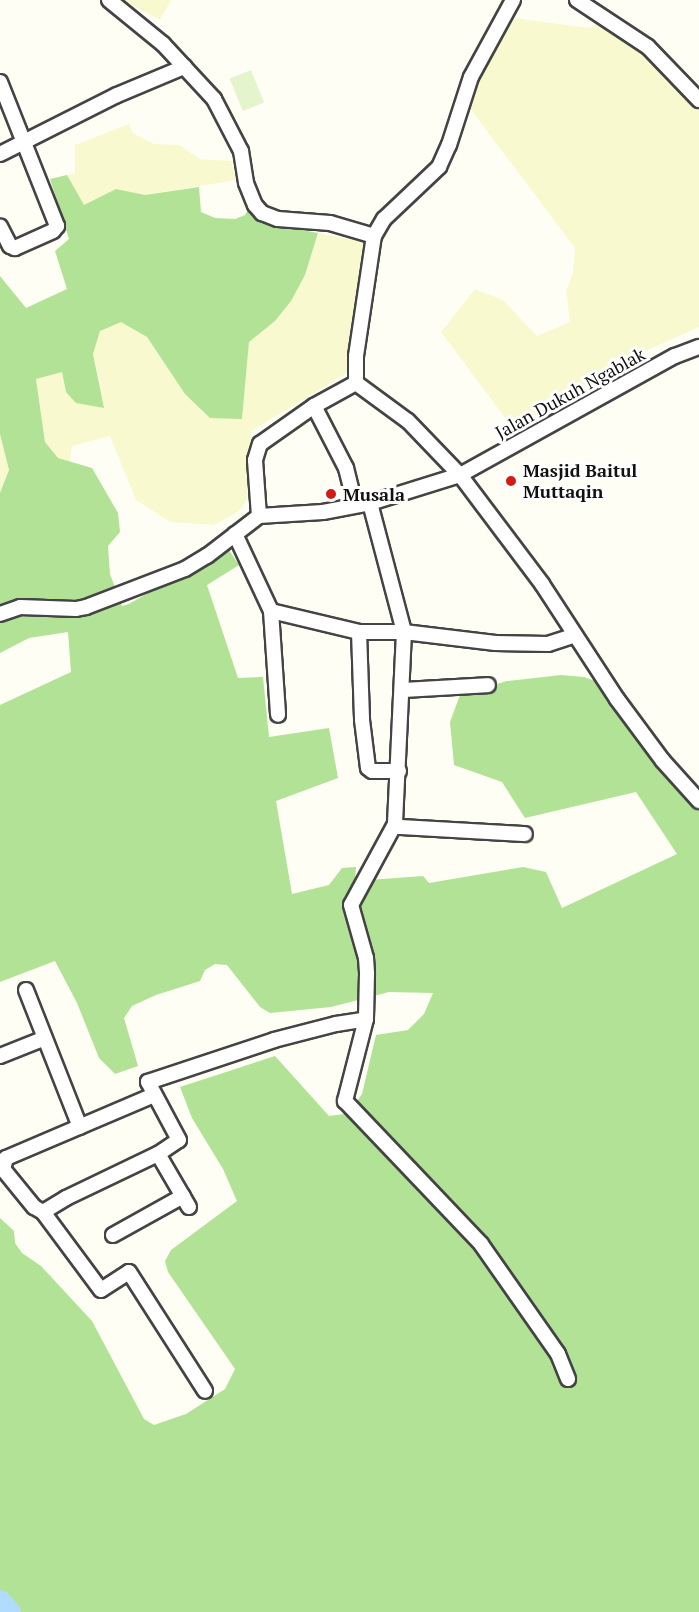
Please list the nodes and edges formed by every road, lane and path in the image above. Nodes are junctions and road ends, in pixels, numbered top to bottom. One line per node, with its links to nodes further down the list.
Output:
1 (109, 0): 5 (street)
2 (513, 0): 11 (street)
3 (601, 0): 4 (street)
4 (582, 3): 7 (street)
5 (184, 67): 8 (street); 11 (street)
6 (0, 82): 8 (street)
7 (699, 100)
8 (23, 145): 9 (street); 10 (street)
9 (0, 154)
10 (0, 226)
11 (375, 236): 13 (street)
12 (699, 347): 15 (street, Jalan Dukuh Ngablak)
13 (356, 383): 14 (street); 15 (street)
14 (314, 406): 17 (street); 18 (street)
15 (460, 475): 16 (street, Jalan Dukuh Ngablak); 24 (street)
16 (370, 503): 17 (street, Jalan Dukuh Ngablak); 23 (street)
17 (355, 504): 18 (street, Jalan Dukuh Ngablak)
18 (259, 516): 19 (street)
19 (235, 534): 20 (street); 21 (street)
20 (271, 611): 22 (street); 27 (street)
21 (0, 614)
22 (358, 632): 23 (street); 28 (street)
23 (404, 632): 24 (street); 26 (street)
24 (575, 634): 29 (street)
25 (488, 686): 26 (street)
26 (402, 690): 28 (street)
27 (278, 715)
28 (399, 771): 30 (street)
29 (699, 801)
30 (395, 824): 31 (street); 33 (street)
31 (525, 834)
32 (27, 990): 34 (street)
33 (366, 1019): 36 (street); 41 (street)
34 (45, 1038): 35 (street); 37 (street)
35 (0, 1056)
36 (154, 1095): 37 (street); 38 (street)
37 (80, 1126): 39 (street)
38 (158, 1154): 39 (street); 40 (street)
39 (43, 1212): 42 (street)
40 (113, 1234)
41 (568, 1379)
42 (205, 1391)

